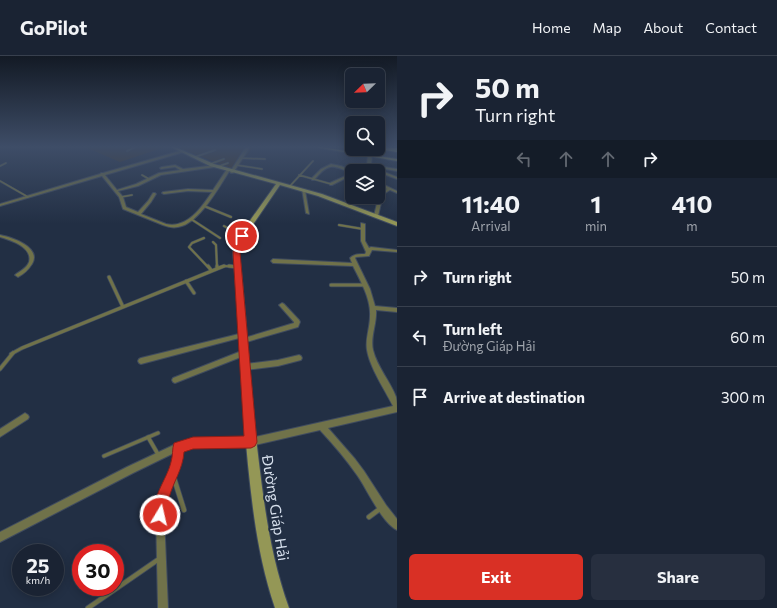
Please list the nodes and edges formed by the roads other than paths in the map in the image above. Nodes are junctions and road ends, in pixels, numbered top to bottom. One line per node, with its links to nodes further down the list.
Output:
1 (106, 173): 8 (street)
2 (171, 173): 13 (street)
3 (229, 173): 23 (street)
4 (237, 173): 16 (street)
5 (302, 173): 10 (lane)
6 (319, 173): 14 (street)
7 (385, 173): 12 (street)
8 (102, 174): 22 (street); 29 (street)
9 (142, 175): 13 (lane)
10 (300, 175): 14 (lane); 18 (lane)
11 (345, 177): 17 (street)
12 (397, 178)
13 (149, 179): 22 (street)
14 (313, 179): 17 (lane)
15 (0, 181): 29 (lane)
16 (279, 184): 18 (street); 45 (street, Đường Giáp Hải)
17 (331, 184)
18 (290, 186): 21 (street)
19 (385, 187): 20 (street)
20 (389, 189): 24 (street); 25 (street)
21 (303, 190): 34 (street); 36 (street)
22 (116, 191): 30 (street)
23 (214, 191): 26 (street); 33 (street)
24 (385, 192)
25 (397, 192)
26 (164, 193)
27 (154, 194): 35 (street)
28 (132, 195): 30 (lane)
29 (28, 197): 32 (street)
30 (121, 197): 35 (street)
31 (379, 204): 36 (street)
32 (0, 205)
33 (204, 206): 37 (lane); 38 (street)
34 (308, 213)
35 (139, 214): 38 (street)
36 (376, 216): 40 (street)
37 (231, 217)
38 (191, 219): 47 (lane)
39 (363, 224): 43 (street)
40 (397, 224)
41 (339, 225): 43 (lane)
42 (224, 226): 45 (lane)
43 (362, 229): 49 (street)
44 (0, 236): 56 (street)
45 (242, 236): 54 (street, Đường Giáp Hải)
46 (204, 238): 55 (lane)
47 (220, 238)
48 (213, 242): 53 (lane)
49 (368, 251): 50 (street); 52 (street)
50 (397, 251)
51 (273, 261): 52 (street)
52 (356, 265): 60 (street)
53 (217, 268): 54 (lane); 55 (lane)
54 (238, 268): 66 (street, Đường Giáp Hải)
55 (211, 270): 58 (lane)
56 (18, 275)
57 (109, 277): 63 (lane)
58 (186, 281): 61 (lane); 63 (lane)
59 (331, 285): 60 (lane)
60 (365, 285): 64 (street)
61 (194, 293)
62 (282, 305): 66 (street)
63 (123, 307): 71 (lane)
64 (373, 308): 65 (street); 73 (street)
65 (397, 310)
66 (243, 338): 67 (street, Đường Giáp Hải); 69 (street)
67 (244, 353): 70 (street, Đường Giáp Hải); 72 (street)
68 (298, 358): 70 (street)
69 (141, 361)
70 (245, 367): 80 (street, Đường Giáp Hải)
71 (0, 369)
72 (175, 380)
73 (397, 406)
74 (397, 409): 76 (street)
75 (25, 418): 77 (street)
76 (321, 426): 80 (street); 85 (street)
77 (0, 433)
78 (158, 433): 79 (lane)
79 (148, 437): 82 (lane); 83 (lane)
80 (251, 442): 81 (street); 91 (street, Đường Giáp Hải)
81 (178, 447): 83 (street); 84 (street)
82 (104, 456)
83 (159, 456): 89 (street)
84 (173, 475): 86 (lane); 90 (street)
85 (383, 507): 87 (lane); 88 (street)
86 (184, 510)
87 (369, 517)
88 (397, 524)
89 (0, 537)
90 (162, 557): 92 (lane); 93 (street)
91 (278, 606)
92 (88, 608)
93 (163, 608)

